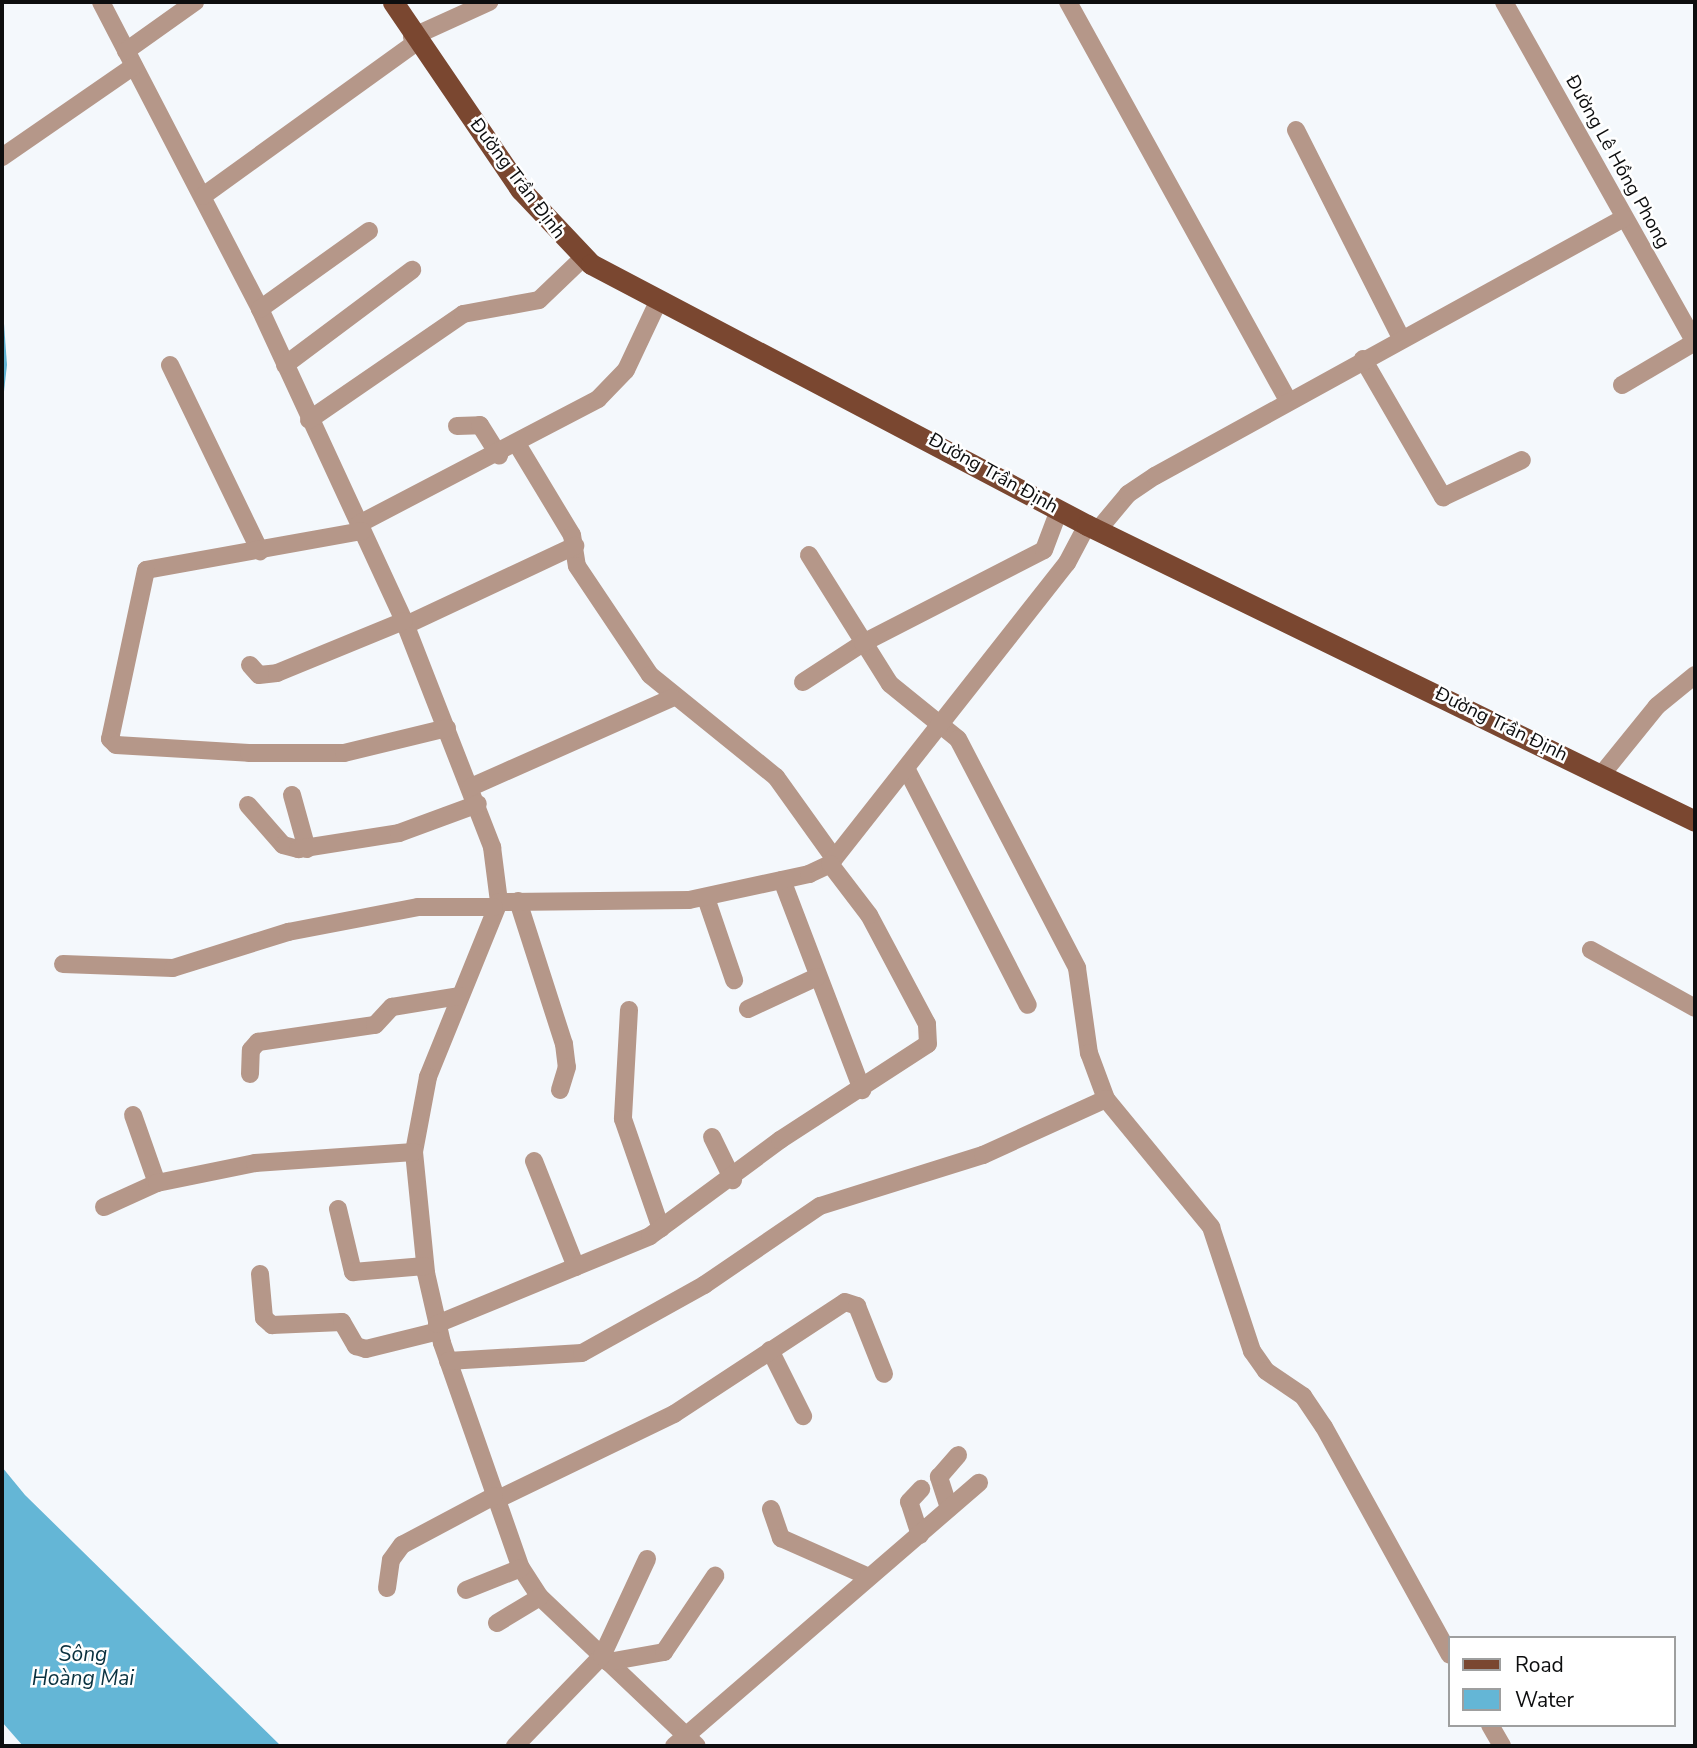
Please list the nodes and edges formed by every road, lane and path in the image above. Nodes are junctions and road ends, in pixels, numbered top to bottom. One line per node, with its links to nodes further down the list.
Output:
1 (101, 2): 8 (street)
2 (195, 2): 8 (street)
3 (393, 2): 7 (main road, Đường Trần Định)
4 (489, 2): 7 (street)
5 (1068, 2): 24 (street)
6 (1503, 2): 12 (street, Đường Lê Hồng Phong)
7 (414, 40): 11 (street); 14 (main road, Đường Trần Định)
8 (130, 58): 10 (street); 11 (street)
9 (1296, 130): 18 (street)
10 (2, 157)
11 (203, 196): 17 (street)
12 (1624, 218): 18 (street); 19 (street, Đường Lê Hồng Phong)
13 (369, 231): 17 (street)
14 (583, 258): 16 (main road, Đường Trần Định); 25 (street)
15 (412, 270): 22 (street)
16 (658, 302): 27 (street); 30 (main road, Đường Trần Định)
17 (260, 309): 22 (street)
18 (1401, 338): 20 (street)
19 (1695, 342): 23 (street)
20 (1363, 359): 24 (street); 29 (street)
21 (170, 365): 34 (street)
22 (285, 365): 25 (street)
23 (1622, 385)
24 (1288, 401): 31 (street)
25 (309, 420): 32 (street)
26 (457, 426): 28 (street)
27 (517, 444): 28 (street); 33 (street)
28 (499, 455): 32 (street)
29 (1522, 460)
30 (1059, 510): 31 (main road, Đường Trần Định); 37 (street)
31 (1093, 527): 42 (street); 45 (main road, Đường Trần Định)
32 (360, 528): 34 (street); 36 (street)
33 (575, 546): 36 (street); 41 (street)
34 (260, 551): 43 (street)
35 (809, 555): 37 (street)
36 (405, 623): 38 (street); 43 (street)
37 (863, 643): 40 (street); 42 (street)
38 (250, 665)
39 (1695, 675): 45 (street)
40 (803, 682)
41 (672, 698): 47 (street); 51 (street)
42 (944, 721): 44 (street); 68 (street)
43 (447, 728): 47 (street)
44 (907, 770): 51 (street); 61 (street)
45 (1602, 774): 49 (main road, Đường Trần Định)
46 (292, 795): 50 (street)
47 (475, 796): 50 (street); 55 (street)
48 (248, 805): 50 (street)
49 (1695, 821)
50 (307, 849)
51 (832, 861): 52 (street); 67 (street)
52 (782, 880): 53 (street); 58 (street)
53 (706, 898): 54 (street); 59 (street)
54 (518, 901): 55 (street); 66 (street)
55 (497, 905): 57 (street); 60 (street)
56 (1591, 950): 62 (street)
57 (63, 964)
58 (817, 977): 63 (street); 67 (street)
59 (734, 980)
60 (460, 996): 65 (street); 71 (street)
61 (1028, 1005)
62 (1695, 1008)
63 (748, 1009)
64 (629, 1010): 77 (street)
65 (250, 1074)
66 (560, 1090)
67 (862, 1090): 73 (street)
68 (1106, 1099): 83 (street); 101 (street)
69 (133, 1115): 74 (street)
70 (712, 1137): 73 (street)
71 (414, 1152): 74 (street); 78 (street)
72 (534, 1161): 79 (street)
73 (733, 1180): 77 (street)
74 (157, 1184): 75 (street)
75 (104, 1207)
76 (338, 1209): 78 (street)
77 (662, 1229): 79 (street)
78 (425, 1266): 81 (street)
79 (576, 1267): 81 (street)
80 (260, 1275): 81 (street)
81 (438, 1327): 83 (street)
82 (770, 1350): 84 (street); 85 (street); 89 (street)
83 (448, 1361): 89 (street)
84 (884, 1374)
85 (803, 1416)
86 (958, 1455): 90 (street)
87 (979, 1483): 90 (street)
88 (921, 1489): 92 (street)
89 (495, 1498): 94 (street); 97 (street)
90 (949, 1508): 92 (street)
91 (771, 1509): 96 (street)
92 (919, 1535): 96 (street)
93 (647, 1559): 102 (street)
94 (521, 1568): 98 (street); 99 (street)
95 (715, 1576): 102 (street)
96 (869, 1577): 104 (street)
97 (387, 1588)
98 (466, 1590)
99 (540, 1597): 100 (street); 102 (street)
100 (497, 1623)
101 (1448, 1650)
102 (605, 1659): 104 (street); 105 (street)
103 (1491, 1727): 106 (street)
104 (685, 1742)
105 (515, 1746)
106 (1502, 1746)

